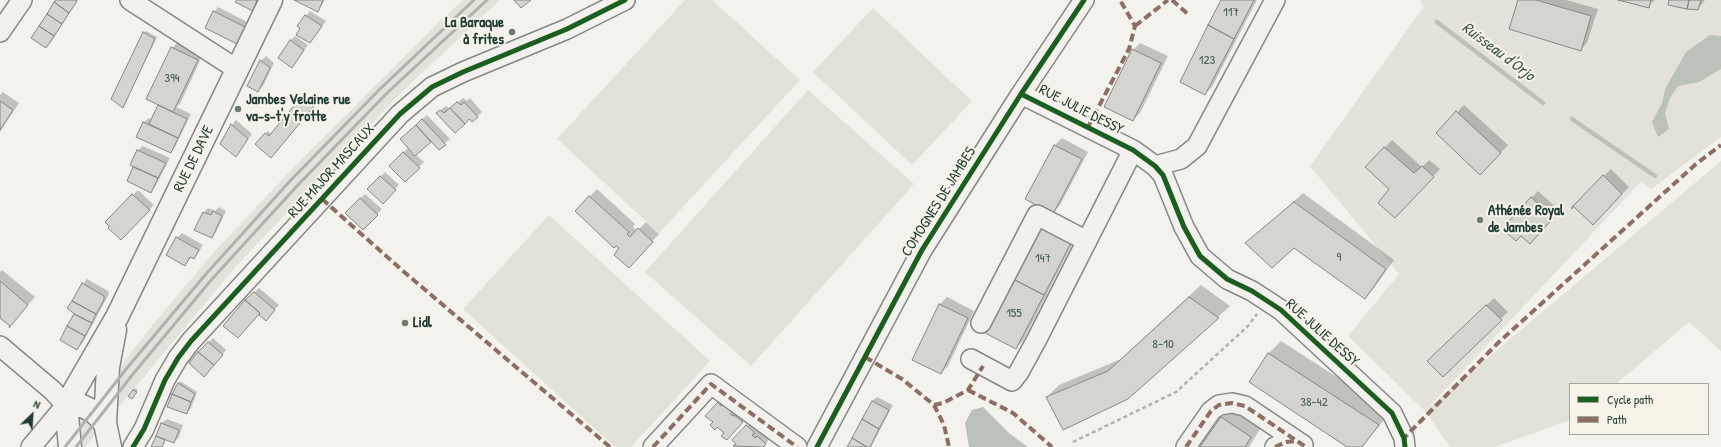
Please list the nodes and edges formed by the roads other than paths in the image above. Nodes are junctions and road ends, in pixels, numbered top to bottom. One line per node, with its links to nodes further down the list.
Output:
1 (22, 0): 7 (street)
2 (130, 0): 8 (street)
3 (271, 0): 8 (main road, RUE DE DAVE)
4 (625, 0): 24 (street, RUE MAJOR MASCAUX)
5 (1084, 0): 9 (street, COMOGNES DE JAMBES)
6 (1275, 0): 11 (street)
7 (0, 32)
8 (238, 70): 13 (main road, RUE DE DAVE)
9 (1021, 94): 10 (street, RUE JULIE DESSY); 27 (street, COMOGNES DE JAMBES)
10 (1133, 150): 11 (street, RUE JULIE DESSY); 12 (street)
11 (1155, 166): 19 (street, RUE JULIE DESSY)
12 (1088, 240): 14 (street); 16 (street)
13 (117, 317): 17 (main road, RUE DE DAVE); 18 (main road, RUE DE DAVE)
14 (981, 324)
15 (0, 346): 17 (street)
16 (971, 359)
17 (66, 405): 18 (main road); 21 (street); 22 (main road)
18 (105, 423): 23 (main road, RUE DE DAVE)
19 (1405, 442)
20 (1302, 444): 28 (street); 29 (street)
21 (32, 447)
22 (70, 447)
23 (110, 447)
24 (133, 447)
25 (653, 447): 26 (street)
26 (796, 447)
27 (817, 447)
28 (1186, 447)
29 (1275, 447)

